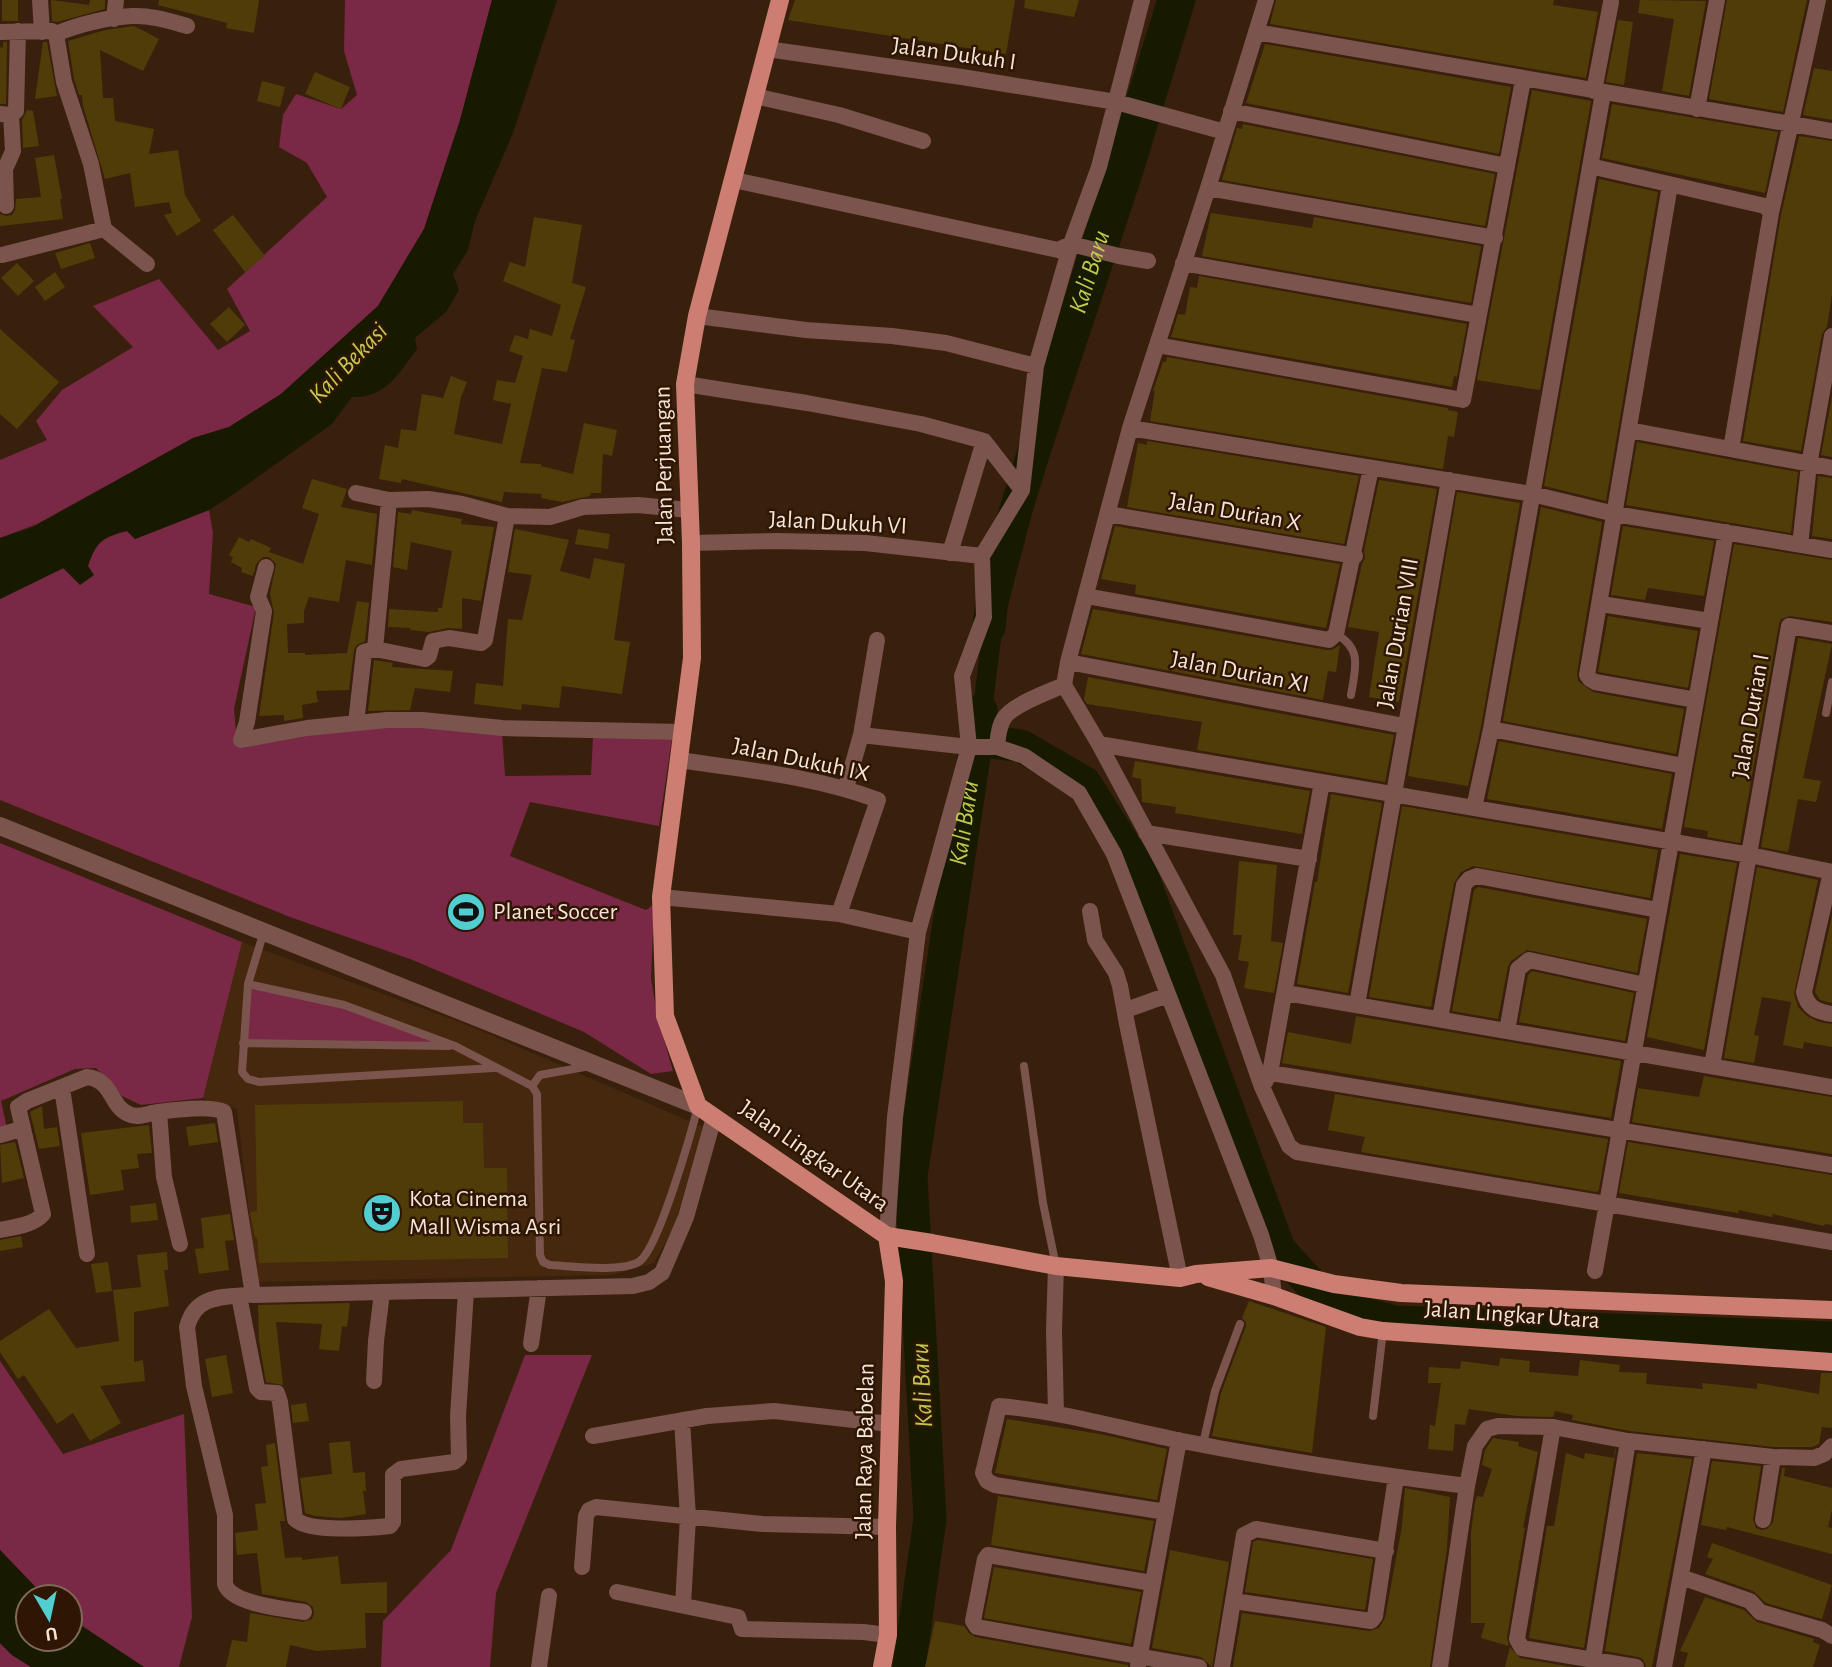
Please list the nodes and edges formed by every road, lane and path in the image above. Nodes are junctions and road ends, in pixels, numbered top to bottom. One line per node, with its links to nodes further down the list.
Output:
1 (40, 0): 14 (street)
2 (116, 0): 9 (street)
3 (780, 0): 15 (main road, Jalan Perjuangan)
4 (1142, 0): 19 (street)
5 (1266, 0): 13 (street)
6 (1717, 0): 20 (street)
7 (1818, 0): 23 (street)
8 (1612, 1): 17 (street)
9 (114, 19): 10 (street); 14 (street)
10 (187, 26)
11 (18, 31): 12 (street); 14 (street); 22 (street)
12 (0, 32)
13 (1256, 32): 16 (street); 21 (street)
14 (49, 33): 34 (street)
15 (767, 49): 18 (main road, Jalan Perjuangan); 19 (street, Jalan Dukuh I)
16 (1523, 79): 17 (street); 27 (street)
17 (1598, 92): 20 (street); 28 (street)
18 (755, 96): 26 (street); 29 (main road, Jalan Perjuangan)
19 (1116, 102): 25 (street, Jalan Dukuh I); 36 (street)
20 (1697, 108): 23 (street)
21 (1231, 111): 25 (street); 27 (street)
22 (6, 114): 32 (street)
23 (1790, 124): 24 (street); 33 (street)
24 (1832, 131)
25 (1226, 132): 31 (street)
26 (923, 141)
27 (1507, 166): 35 (street)
28 (1590, 166): 30 (street); 58 (street)
29 (734, 180): 36 (street); 42 (main road, Jalan Perjuangan)
30 (1670, 185): 33 (street); 49 (street)
31 (1208, 188): 35 (street); 39 (street)
32 (6, 206)
33 (1771, 213): 51 (street)
34 (104, 229): 37 (street); 40 (street)
35 (1495, 238): 41 (street)
36 (1071, 244): 38 (street); 45 (street)
37 (2, 255)
38 (1148, 261)
39 (1183, 263): 41 (street); 44 (street)
40 (147, 264)
41 (1478, 315): 44 (street)
42 (697, 316): 45 (street); 46 (main road, Jalan Perjuangan)
43 (1832, 336): 47 (street)
44 (1157, 345): 48 (street)
45 (1036, 366): 56 (street)
46 (685, 384): 50 (street); 60 (main road, Jalan Perjuangan)
47 (1827, 385): 52 (street)
48 (1130, 428): 53 (street); 61 (street)
49 (1629, 429): 51 (street); 62 (street)
50 (984, 441): 56 (street); 68 (street)
51 (1731, 449): 52 (street)
52 (1810, 465): 54 (street); 66 (street)
53 (1371, 468): 55 (street); 70 (street)
54 (1832, 468)
55 (1449, 480): 58 (street); 86 (street, Jalan Durian VIII)
56 (1022, 490): 69 (street)
57 (356, 493): 59 (street)
58 (1532, 494): 62 (street); 87 (street)
59 (389, 500): 63 (street); 78 (street)
60 (689, 510): 63 (street); 65 (main road, Jalan Perjuangan)
61 (1108, 514): 70 (street, Jalan Durian X); 72 (street)
62 (1615, 514): 64 (street); 73 (street)
63 (507, 516): 78 (street)
64 (1726, 532): 66 (street); 74 (street)
65 (691, 543): 68 (street, Jalan Dukuh VI); 88 (main road, Jalan Perjuangan)
66 (1800, 545): 67 (street)
67 (1832, 550)
68 (950, 553): 69 (street, Jalan Dukuh VI)
69 (982, 556): 92 (street)
70 (1354, 556): 76 (street)
71 (265, 567): 85 (street)
72 (1086, 596): 76 (street); 79 (street)
73 (1601, 604): 74 (street); 83 (street)
74 (1710, 621): 83 (street)
75 (1832, 633): 102 (street, Jalan Durian I)
76 (1336, 634): 82 (lane)
77 (877, 640): 89 (street)
78 (375, 649): 85 (street)
79 (1068, 662): 81 (street); 86 (street, Jalan Durian XI)
80 (1832, 682): 84 (lane)
81 (1064, 685): 90 (street); 91 (street)
82 (1351, 695)
83 (1696, 699): 94 (street)
84 (1826, 713)
85 (356, 723): 88 (street)
86 (1405, 726): 97 (street, Jalan Durian VIII)
87 (1491, 729): 94 (street); 98 (street)
88 (682, 732): 93 (main road, Jalan Perjuangan)
89 (861, 735): 92 (street); 96 (street)
90 (995, 743): 92 (street); 115 (street)
91 (1099, 744): 95 (street); 100 (street)
92 (969, 747): 110 (street)
93 (679, 760): 96 (street, Jalan Dukuh IX); 105 (main road, Jalan Perjuangan)
94 (1684, 765): 101 (street)
95 (1322, 782): 97 (street); 103 (street)
96 (846, 788): 108 (street, Jalan Dukuh IX)
97 (1394, 794): 98 (street); 116 (street, Jalan Durian VIII)
98 (1474, 808): 101 (street)
99 (0, 826): 109 (street)
100 (1146, 833): 103 (street); 128 (street)
101 (1671, 842): 102 (street); 106 (street)
102 (1750, 855): 104 (street); 126 (street)
103 (1310, 859): 114 (street)
104 (1831, 872): 111 (street)
105 (661, 897): 108 (street); 132 (main road, Jalan Perjuangan)
106 (1658, 910): 113 (street); 119 (street)
107 (1090, 911): 117 (street)
108 (839, 914): 110 (street)
109 (264, 931): 112 (lane); 124 (street)
110 (918, 932): 141 (street)
111 (1825, 938): 118 (street)
112 (248, 984): 121 (lane); 122 (lane)
113 (1645, 985): 120 (street); 123 (street)
114 (1286, 993): 116 (street); 128 (street)
115 (1168, 995): 117 (street); 146 (street)
116 (1357, 1005): 119 (street)
117 (1126, 1010): 148 (street)
118 (1832, 1014)
119 (1440, 1019): 120 (street)
120 (1507, 1031): 123 (street)
121 (243, 1043): 122 (lane); 127 (lane)
122 (455, 1046): 127 (lane)
123 (1633, 1052): 126 (street); 136 (street)
124 (593, 1066): 129 (lane); 132 (street)
125 (1024, 1066): 145 (lane)
126 (1712, 1066): 130 (street)
127 (497, 1068): 129 (lane)
128 (1266, 1080): 136 (street); 139 (street)
129 (532, 1086): 132 (lane)
130 (1832, 1087)
131 (62, 1088): 133 (street); 135 (street); 144 (street)
132 (698, 1106): 134 (main road, Jalan Lingkar Utara)
133 (159, 1111): 143 (street); 152 (street)
134 (714, 1117): 141 (main road, Jalan Lingkar Utara); 149 (street)
135 (21, 1129): 137 (street); 140 (street)
136 (1619, 1130): 138 (street); 139 (street)
137 (0, 1135)
138 (1832, 1166)
139 (1605, 1205): 142 (street); 147 (street)
140 (0, 1230)
141 (889, 1237): 145 (main road, Jalan Lingkar Utara); 163 (main road, Jalan Raya Babelan)
142 (1832, 1242)
143 (180, 1244)
144 (87, 1254)
145 (1056, 1266): 148 (main road, Jalan Lingkar Utara); 160 (street)
146 (1275, 1268): 148 (main road, Jalan Lingkar Utara); 153 (street); 154 (main road, Jalan Lingkar Utara)
147 (1595, 1271)
148 (1188, 1276): 153 (main road, Jalan Lingkar Utara)
149 (539, 1289): 150 (street); 157 (street)
150 (466, 1291): 151 (street); 152 (street)
151 (382, 1293): 152 (street); 159 (street)
152 (246, 1296): 186 (street)
153 (1274, 1296): 156 (main road, Jalan Lingkar Utara)
154 (1832, 1310)
155 (1240, 1324): 168 (lane)
156 (1383, 1331): 158 (main road, Jalan Lingkar Utara); 161 (lane)
157 (531, 1344)
158 (1832, 1362)
159 (374, 1381)
160 (1056, 1413): 166 (street); 174 (street)
161 (1373, 1416)
162 (682, 1420): 163 (street); 165 (street); 175 (street)
163 (890, 1424): 177 (main road, Jalan Raya Babelan)
164 (1553, 1427): 167 (street); 173 (street); 189 (street)
165 (593, 1436)
166 (1179, 1440): 168 (street); 174 (street)
167 (1628, 1441): 170 (street); 189 (street)
168 (1203, 1444): 172 (street)
169 (1832, 1446): 171 (street)
170 (1704, 1449): 171 (street); 180 (street)
171 (1773, 1457): 176 (street)
172 (1396, 1477): 173 (street); 178 (street)
173 (1466, 1486): 195 (street)
174 (1166, 1512): 181 (street)
175 (688, 1517): 177 (street); 179 (street); 185 (street)
176 (1763, 1520)
177 (887, 1527): 187 (main road, Jalan Raya Babelan)
178 (1386, 1551): 184 (street); 184 (street)
179 (582, 1567)
180 (1681, 1577): 188 (street); 197 (street)
181 (1152, 1583): 190 (street); 190 (street)
182 (617, 1592): 185 (street)
183 (550, 1596): 191 (street)
184 (1234, 1601): 194 (street)
185 (683, 1605): 187 (street)
186 (304, 1612)
187 (888, 1635): 192 (main road, Jalan Raya Babelan)
188 (1832, 1636)
189 (1593, 1658): 196 (street)
190 (1138, 1662): 193 (street)
191 (539, 1667)
192 (882, 1667)
193 (1199, 1667)
194 (1222, 1667)
195 (1440, 1667)
196 (1636, 1667)
197 (1664, 1667)

